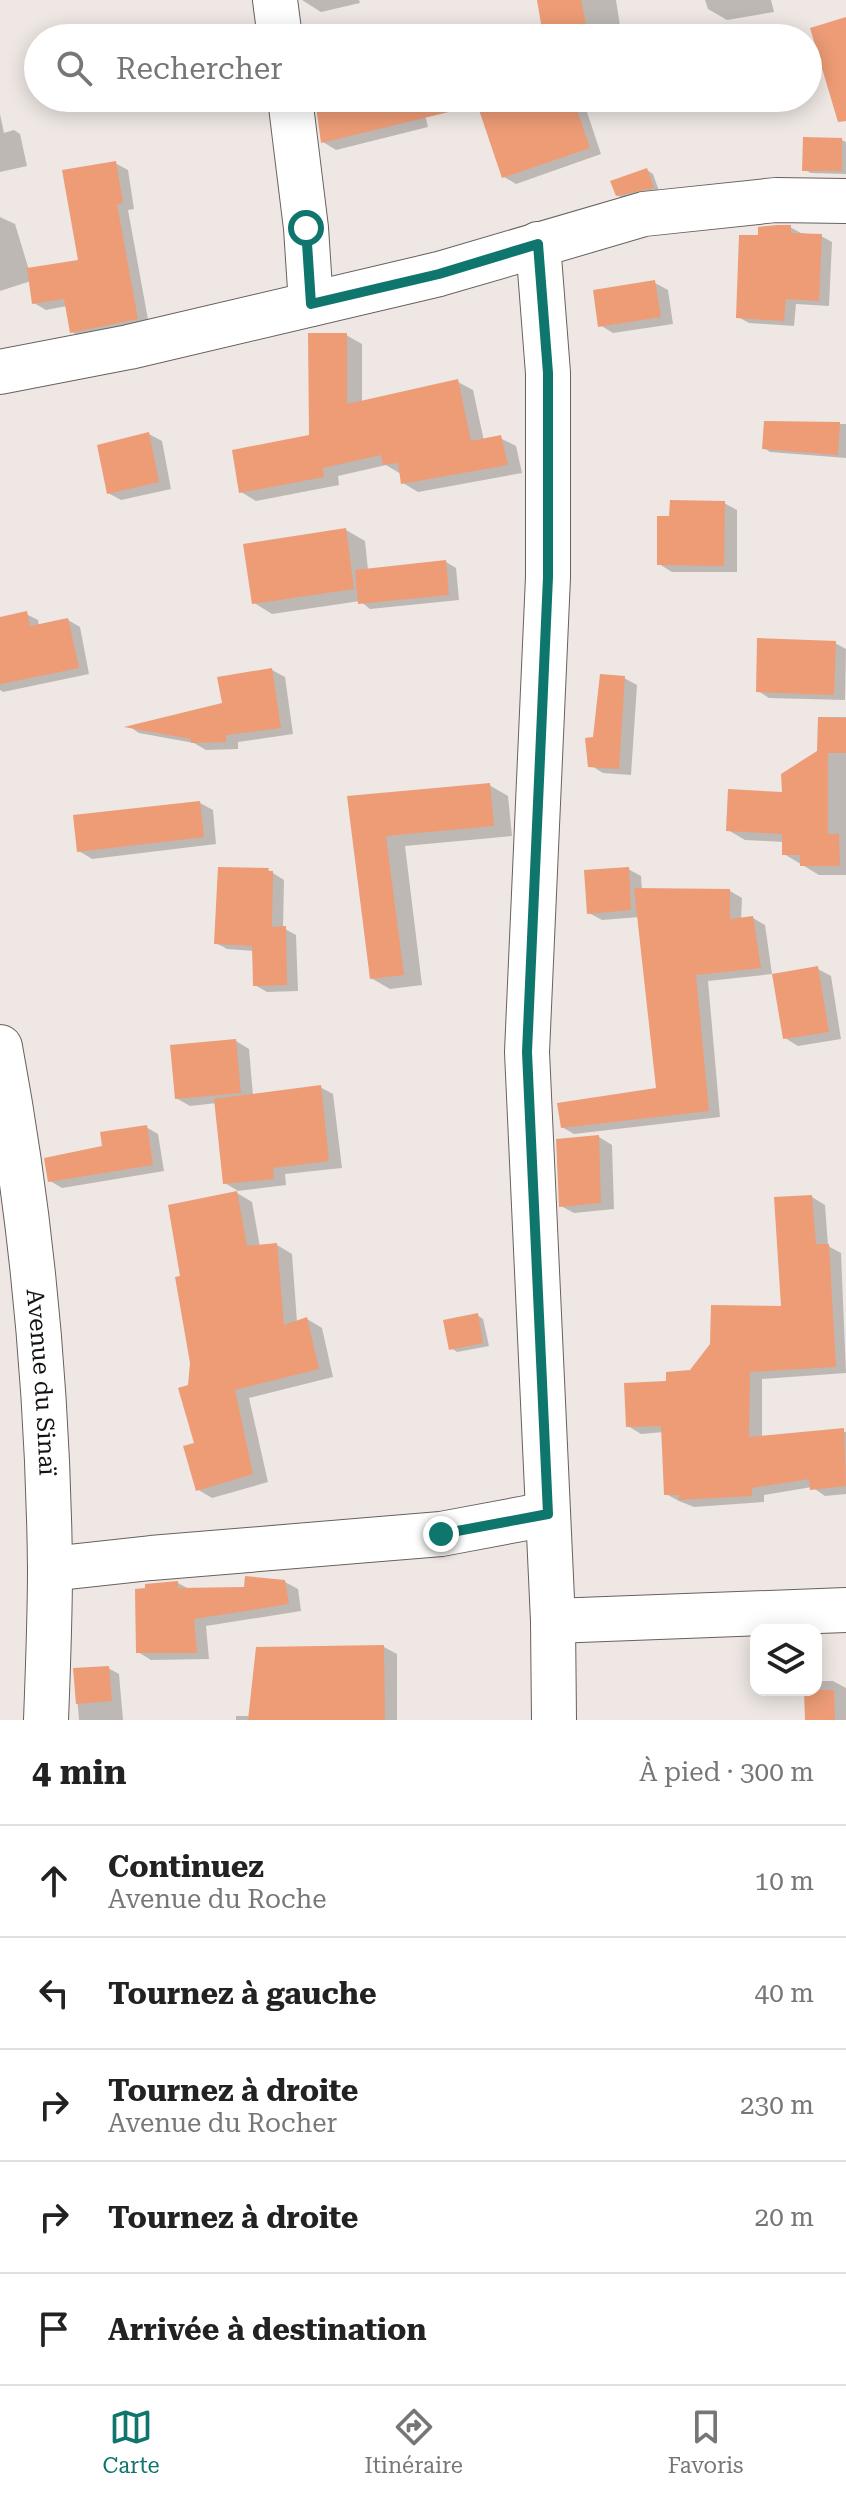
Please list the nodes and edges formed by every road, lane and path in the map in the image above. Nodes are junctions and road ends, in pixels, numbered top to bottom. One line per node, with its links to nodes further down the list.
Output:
1 (275, 0): 2 (street)
2 (278, 24)
3 (292, 112): 6 (street)
4 (846, 201): 5 (street)
5 (538, 244): 6 (street); 9 (street)
6 (311, 304): 7 (street)
7 (0, 372)
8 (0, 1047): 10 (street, Avenue du Sinaï)
9 (548, 1514): 10 (street); 12 (street)
10 (50, 1569): 13 (street, Avenue du Sinaï)
11 (846, 1610): 12 (street)
12 (553, 1621): 14 (street)
13 (46, 1720)
14 (554, 1720)

